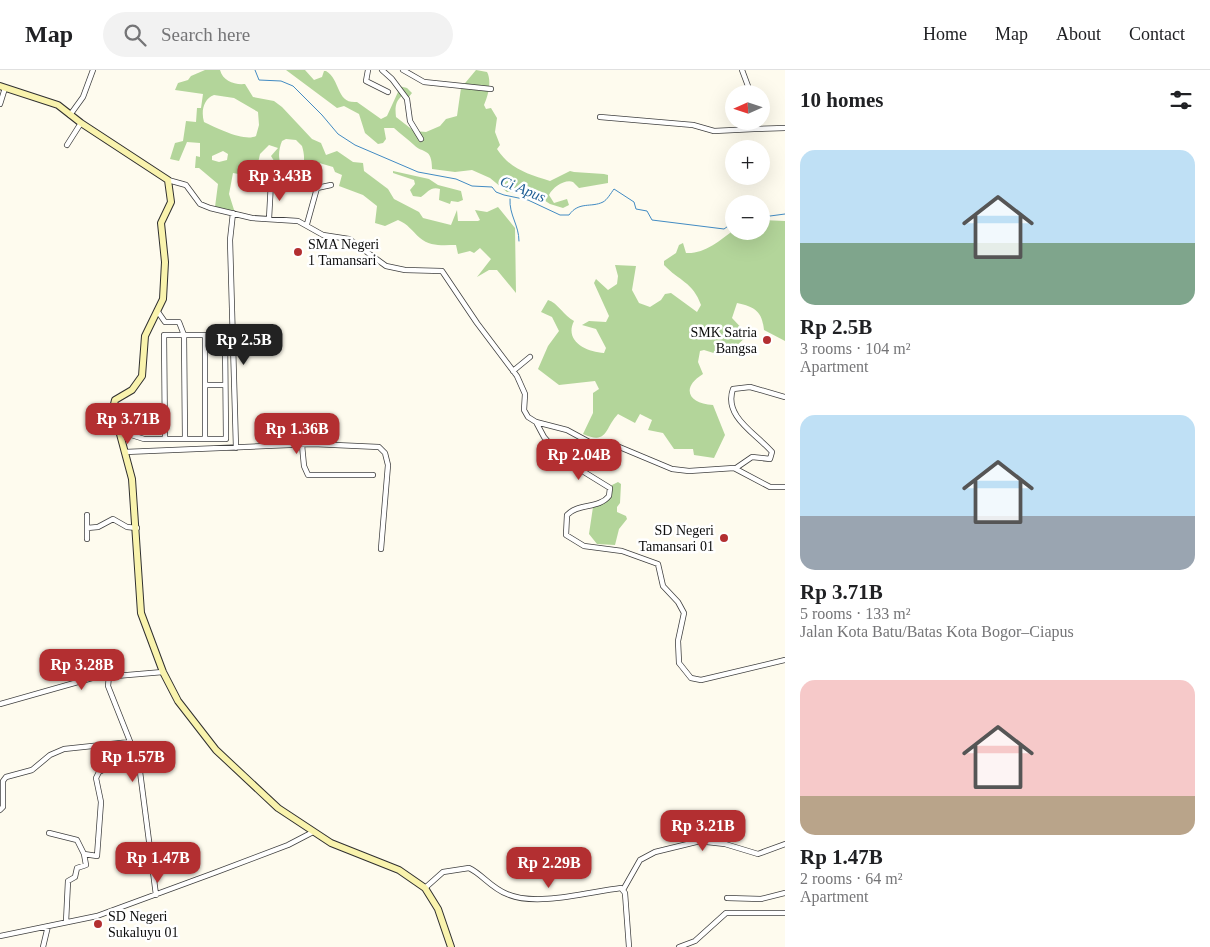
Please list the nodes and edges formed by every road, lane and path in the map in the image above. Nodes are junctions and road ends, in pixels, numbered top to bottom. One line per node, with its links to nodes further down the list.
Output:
1 (93, 70): 11 (street)
2 (368, 70): 9 (street)
3 (382, 70): 17 (street)
4 (403, 70): 8 (street)
5 (742, 70): 6 (street)
6 (748, 85)
7 (3, 87): 10 (street); 11 (main road)
8 (491, 89)
9 (388, 92)
10 (0, 104)
11 (70, 115): 13 (main road)
12 (600, 118): 16 (street)
13 (81, 123): 18 (street); 19 (main road)
14 (770, 128): 15 (street)
15 (785, 128)
16 (734, 130)
17 (421, 139)
18 (67, 145)
19 (168, 180): 22 (street); 25 (main road)
20 (271, 182): 23 (street)
21 (331, 185): 24 (street)
22 (233, 213): 23 (street); 39 (street)
23 (269, 219): 24 (street)
24 (307, 224): 29 (street)
25 (158, 312): 26 (street); 34 (main road)
26 (184, 335): 30 (street); 35 (street); 36 (street)
27 (225, 338): 31 (street)
28 (530, 357): 29 (street)
29 (513, 371): 33 (street)
30 (205, 385): 31 (street); 37 (street)
31 (225, 385): 37 (street)
32 (785, 397): 41 (street)
33 (536, 422): 41 (street); 49 (street)
34 (119, 431): 35 (street); 40 (main road)
35 (164, 439): 36 (street)
36 (185, 439): 37 (street)
37 (206, 439)
38 (302, 445): 39 (street); 42 (street); 48 (street)
39 (236, 448): 40 (street)
40 (125, 452): 46 (main road)
41 (736, 468): 43 (street)
42 (373, 475)
43 (785, 487)
44 (87, 515): 45 (street)
45 (87, 528): 46 (street); 47 (street)
46 (137, 528): 50 (main road)
47 (87, 539)
48 (381, 549)
49 (785, 660)
50 (163, 672): 51 (street); 56 (main road)
51 (109, 676): 52 (street); 53 (street)
52 (0, 704)
53 (130, 742): 54 (street); 63 (street)
54 (110, 745): 55 (street); 59 (street)
55 (0, 810)
56 (313, 832): 60 (main road); 63 (street)
57 (49, 833): 59 (street)
58 (785, 844): 61 (street)
59 (84, 854): 66 (street)
60 (425, 888): 61 (street); 70 (main road)
61 (623, 890): 71 (street)
62 (785, 893): 64 (street)
63 (156, 895): 66 (street)
64 (727, 898)
65 (785, 913): 72 (street)
66 (66, 922): 67 (street)
67 (48, 926): 68 (street); 69 (street)
68 (0, 936)
69 (43, 947)
70 (451, 947)
71 (629, 947)
72 (679, 947)

